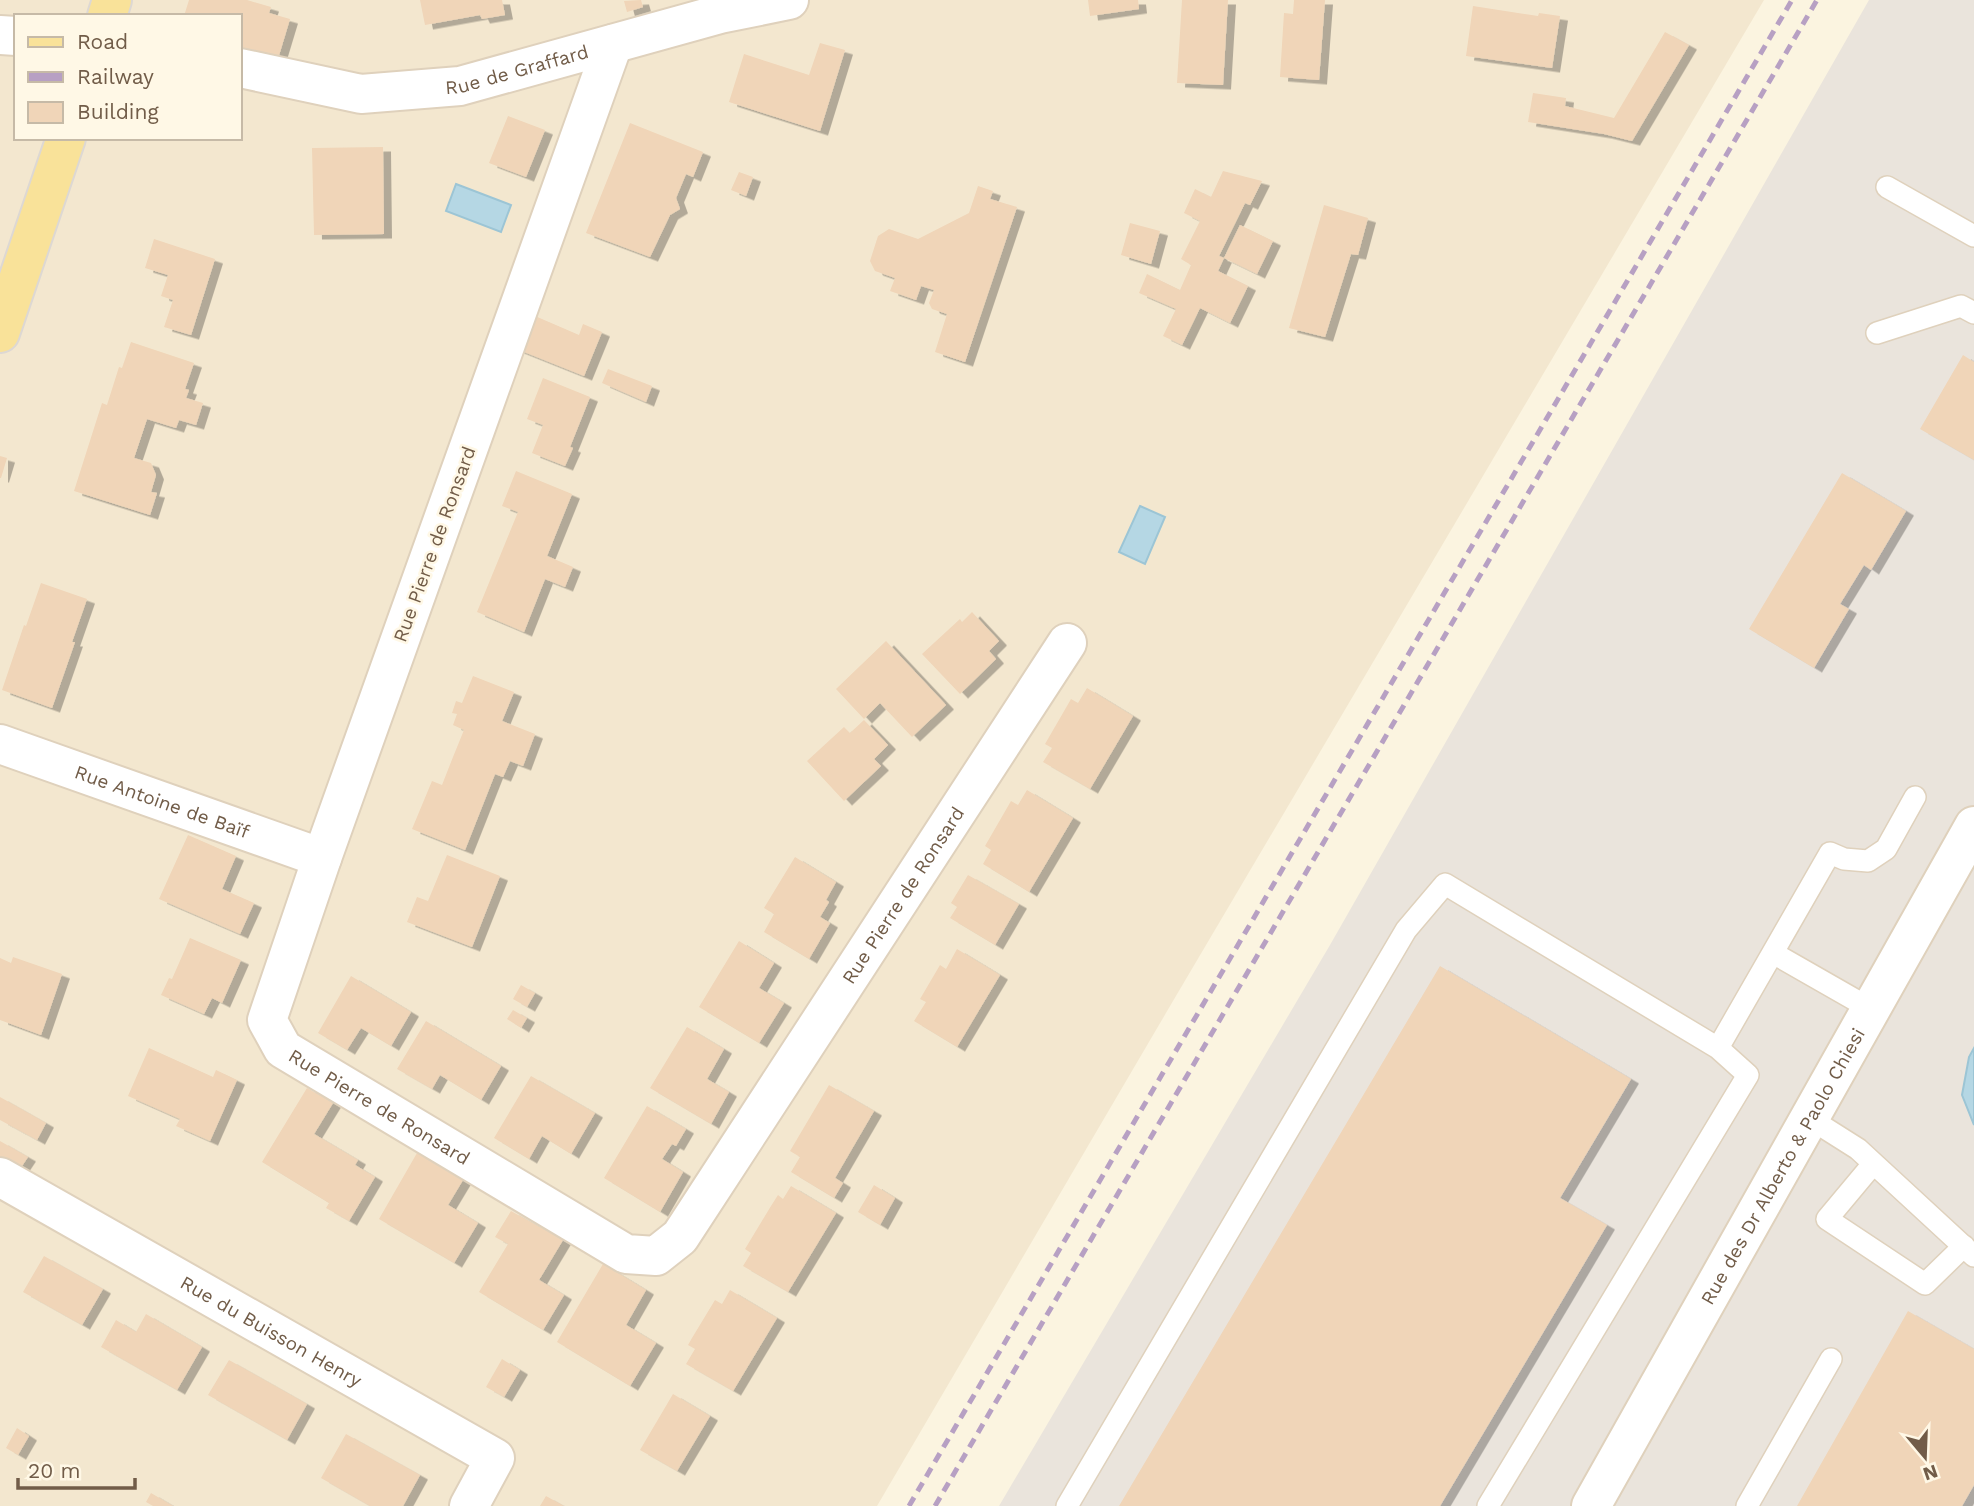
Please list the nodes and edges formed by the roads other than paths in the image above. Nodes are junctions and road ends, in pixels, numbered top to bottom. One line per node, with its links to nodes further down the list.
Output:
1 (789, 0): 2 (street, Rue de Graffard)
2 (613, 44): 3 (street, Rue de Graffard); 14 (street, Rue Pierre de Ronsard)
3 (242, 68)
4 (65, 140): 8 (main road)
5 (1887, 187): 6 (lane)
6 (1974, 236)
7 (1974, 313): 9 (lane)
8 (0, 332)
9 (1877, 333)
10 (1067, 643): 14 (street, Rue Pierre de Ronsard)
11 (0, 744): 14 (street, Rue Antoine de Baïf)
12 (1915, 797): 15 (lane)
13 (1974, 826): 16 (street, Rue des Dr Alberto & Paolo Chiesi)
14 (322, 858)
15 (1773, 953): 16 (lane); 17 (lane)
16 (1871, 1009): 18 (street, Rue des Dr Alberto & Paolo Chiesi)
17 (1718, 1048): 24 (lane); 25 (lane)
18 (1809, 1118): 19 (lane); 26 (street, Rue des Dr Alberto & Paolo Chiesi)
19 (1873, 1164): 21 (lane); 21 (lane)
20 (0, 1177): 23 (street, Rue du Buisson Henry)
21 (1969, 1251)
22 (1831, 1359): 27 (lane)
23 (469, 1506)
24 (1067, 1506)
25 (1488, 1506)
26 (1591, 1506)
27 (1747, 1506)

